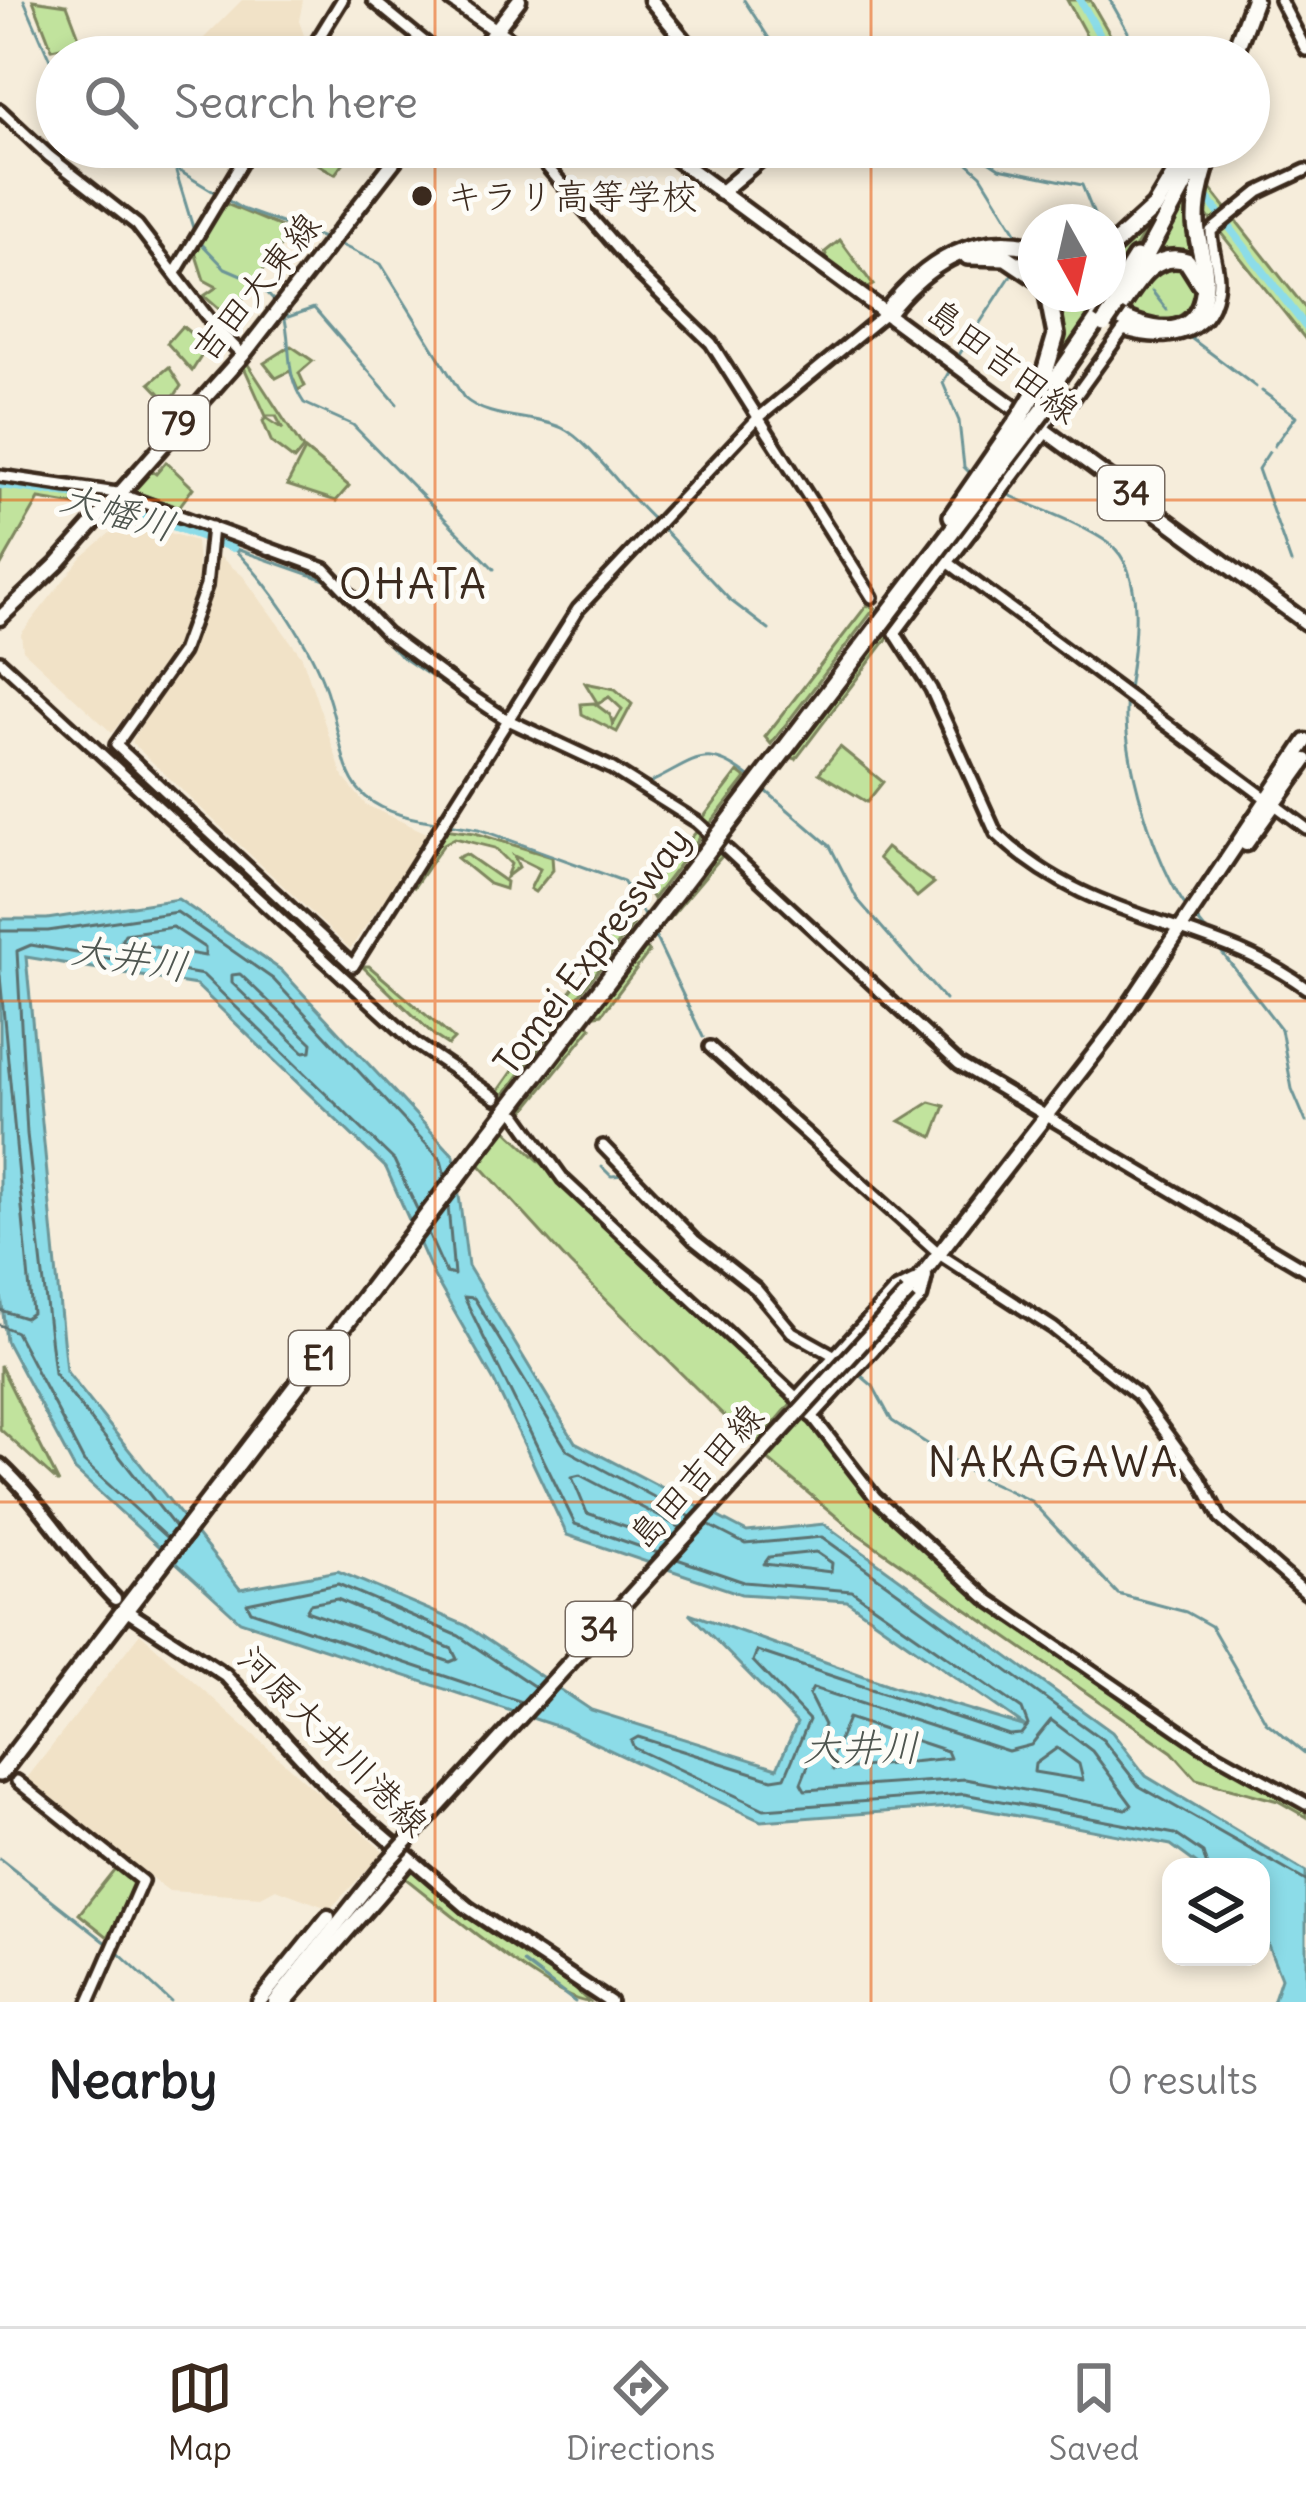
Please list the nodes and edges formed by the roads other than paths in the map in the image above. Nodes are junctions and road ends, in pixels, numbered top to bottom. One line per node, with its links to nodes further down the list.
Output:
1 (342, 0): 9 (street)
2 (373, 0): 10 (street)
3 (448, 0): 8 (main road)
4 (519, 0): 8 (main road)
5 (651, 0): 14 (main road)
6 (1258, 0): 15 (highway); 16 (highway)
7 (1280, 0): 17 (street)
8 (494, 32): 11 (main road); 12 (main road); 13 (main road)
9 (320, 36)
10 (417, 36)
11 (491, 36)
12 (498, 36)
13 (500, 36)
14 (681, 36)
15 (1247, 36)
16 (1250, 36)
17 (1306, 50)
18 (0, 110): 19 (street)
19 (36, 144)
20 (64, 168): 39 (street)
21 (238, 168): 39 (street)
22 (390, 168): 48 (main road, 吉田大東線 / 79)
23 (547, 168): 50 (street)
24 (681, 168): 31 (main road, 島田吉田線 / 34)
25 (687, 168): 31 (main road, 島田吉田線 / 34)
26 (749, 168): 31 (main road)
27 (1188, 168): 30 (highway)
28 (1197, 168): 45 (highway)
29 (1306, 170): 51 (street)
30 (1180, 182): 32 (highway); 40 (highway, Tomei Expressway / E1)
31 (719, 193): 42 (main road, 島田吉田線 / 34)
32 (1126, 236)
33 (994, 244): 34 (highway); 35 (highway); 42 (highway)
34 (1018, 246)
35 (1018, 253)
36 (1018, 255): 37 (highway)
37 (967, 256): 38 (highway); 42 (highway)
38 (1018, 265)
39 (175, 272): 48 (street)
40 (1126, 283)
41 (1126, 293): 46 (highway)
42 (887, 312): 50 (street); 51 (main road, 島田吉田線 / 34)
43 (1052, 312): 49 (highway)
44 (1110, 312): 47 (highway, Tomei Expressway / E1, bridge)
45 (1112, 312)
46 (1114, 312)
47 (1103, 323): 49 (highway, Tomei Expressway / E1); 49 (highway, Tomei Expressway / E1)
48 (243, 355): 53 (main road, 吉田大東線 / 79)
49 (1052, 384): 51 (highway, Tomei Expressway / E1, bridge)
50 (757, 419): 56 (street); 60 (street)
51 (1033, 426): 55 (street); 58 (main road, 島田吉田線 / 34); 63 (highway, Tomei Expressway / E1); 63 (highway, Tomei Expressway / E1)
52 (0, 476): 53 (street)
53 (117, 493): 54 (street); 57 (main road, 吉田大東線 / 79)
54 (209, 535): 60 (street); 60 (street)
55 (949, 563): 64 (street); 66 (street)
56 (872, 597)
57 (0, 618)
58 (1306, 623)
59 (0, 661): 69 (street)
60 (503, 724): 71 (street)
61 (1306, 741): 64 (main road, 島田吉田線 / 34)
62 (1306, 760): 64 (main road, 島田吉田線 / 34)
63 (765, 768): 81 (highway, Tomei Expressway / E1)
64 (1271, 802): 65 (street); 66 (main road, 島田吉田線 / 34)
65 (1306, 828)
66 (1181, 933): 67 (street); 71 (main road, 島田吉田線 / 34)
67 (1306, 988)
68 (710, 1047): 73 (street)
69 (496, 1098)
70 (517, 1115): 78 (street)
71 (1051, 1120): 73 (main road, 島田吉田線 / 34); 74 (street)
72 (603, 1146): 76 (street)
73 (941, 1256): 75 (main road, 島田吉田線 / 34); 82 (street)
74 (1306, 1270)
75 (925, 1275): 76 (main road); 77 (main road); 91 (main road, 島田吉田線 / 34, bridge)
76 (839, 1354): 77 (main road); 78 (main road)
77 (856, 1368): 79 (main road)
78 (798, 1398): 79 (street)
79 (812, 1415): 89 (street)
80 (0, 1465): 83 (main road)
81 (138, 1585): 85 (highway, Tomei Expressway / E1); 86 (highway, Tomei Expressway / E1)
82 (1306, 1593)
83 (115, 1599)
84 (128, 1611): 90 (main road, 河原大井川港線)
85 (0, 1758)
86 (0, 1773)
87 (17, 1781): 92 (street)
88 (1306, 1794): 89 (street)
89 (1305, 1804)
90 (409, 1860): 91 (main road); 96 (main road, 河原大井川港線)
91 (337, 1922): 93 (main road); 94 (main road, 島田吉田線 / 34); 95 (main road)
92 (89, 2002)
93 (259, 2002)
94 (272, 2002)
95 (286, 2002)
96 (610, 2002)

